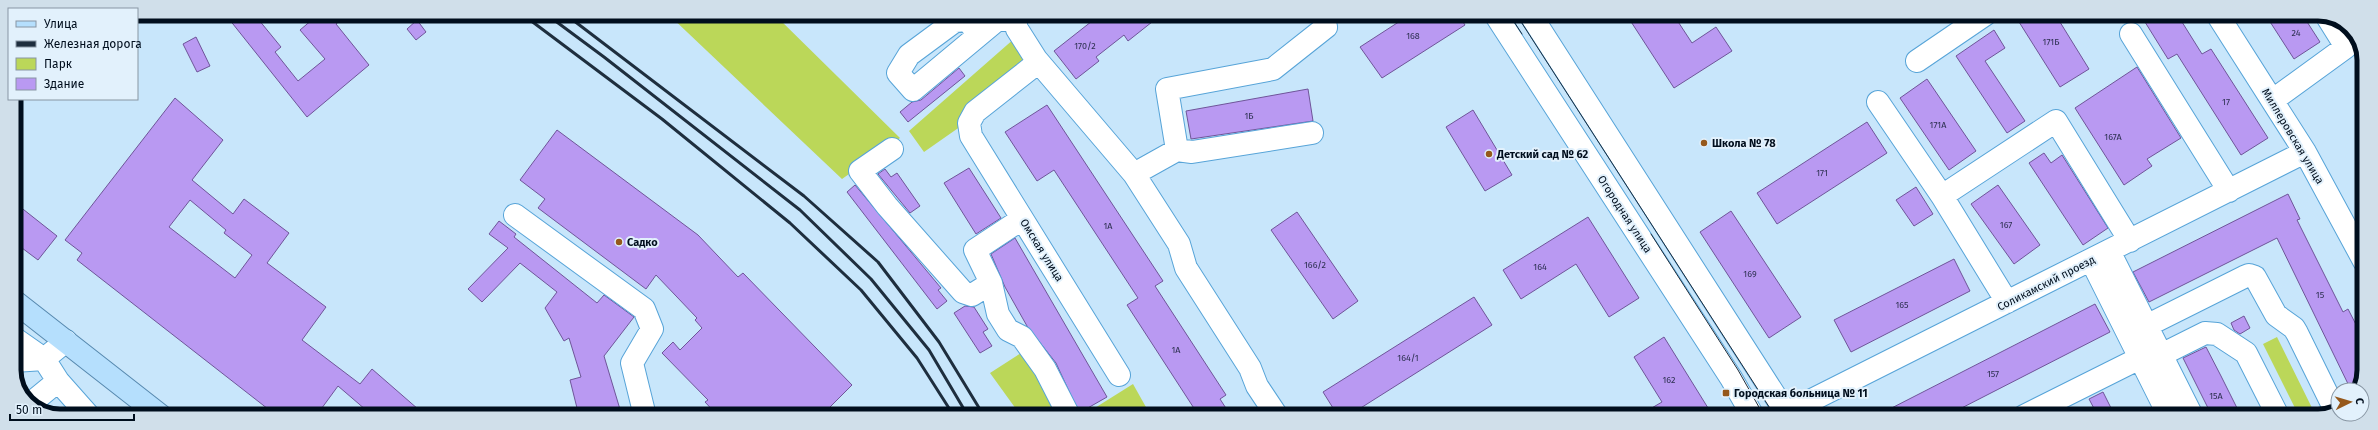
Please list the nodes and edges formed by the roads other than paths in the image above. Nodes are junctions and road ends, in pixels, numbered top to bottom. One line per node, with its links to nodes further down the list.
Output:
1 (996, 21): 9 (street)
2 (1017, 21): 11 (street)
3 (1325, 21): 17 (street)
4 (1500, 21): 45 (street, Огородная улица)
5 (1534, 21): 46 (street)
6 (1976, 21): 12 (street)
7 (2221, 21): 13 (street, Миллеровская улица)
8 (2331, 23): 13 (street)
9 (979, 34)
10 (2131, 34): 20 (street)
11 (1036, 59): 19 (street); 23 (street, Омская улица)
12 (1917, 61)
13 (2272, 100): 18 (street, Миллеровская улица)
14 (1878, 102): 21 (street)
15 (1312, 133): 17 (street)
16 (892, 149): 27 (street)
17 (1177, 150): 19 (street)
18 (2305, 152): 20 (street, Соликамский проезд); 25 (street, Миллеровская улица)
19 (1134, 174): 44 (street)
20 (2229, 191): 24 (street, Соликамский проезд)
21 (1942, 196): 24 (street); 28 (street)
22 (515, 214): 42 (street)
23 (1022, 219): 27 (street); 36 (street, Омская улица)
24 (2130, 240): 26 (street, Соликамский проезд)
25 (2357, 248)
26 (2100, 255): 28 (street, Соликамский проезд); 30 (street); 33 (street)
27 (991, 283): 43 (street)
28 (2007, 302): 47 (street, Соликамский проезд)
29 (21, 307): 31 (main road)
30 (2146, 326): 33 (street); 39 (street)
31 (66, 342): 34 (street); 41 (main road)
32 (21, 343): 34 (street)
33 (2151, 356): 48 (street); 49 (street); 50 (street); 51 (street)
34 (44, 360): 35 (street); 37 (street)
35 (21, 362)
36 (1119, 375)
37 (58, 381): 38 (street); 40 (street)
38 (35, 400)
39 (2330, 400)
40 (83, 409)
41 (152, 409)
42 (644, 409)
43 (1065, 409)
44 (1272, 409)
45 (1749, 409)
46 (1784, 409)
47 (1797, 409)
48 (2039, 409)
49 (2167, 409)
50 (2187, 409)
51 (2274, 409)

